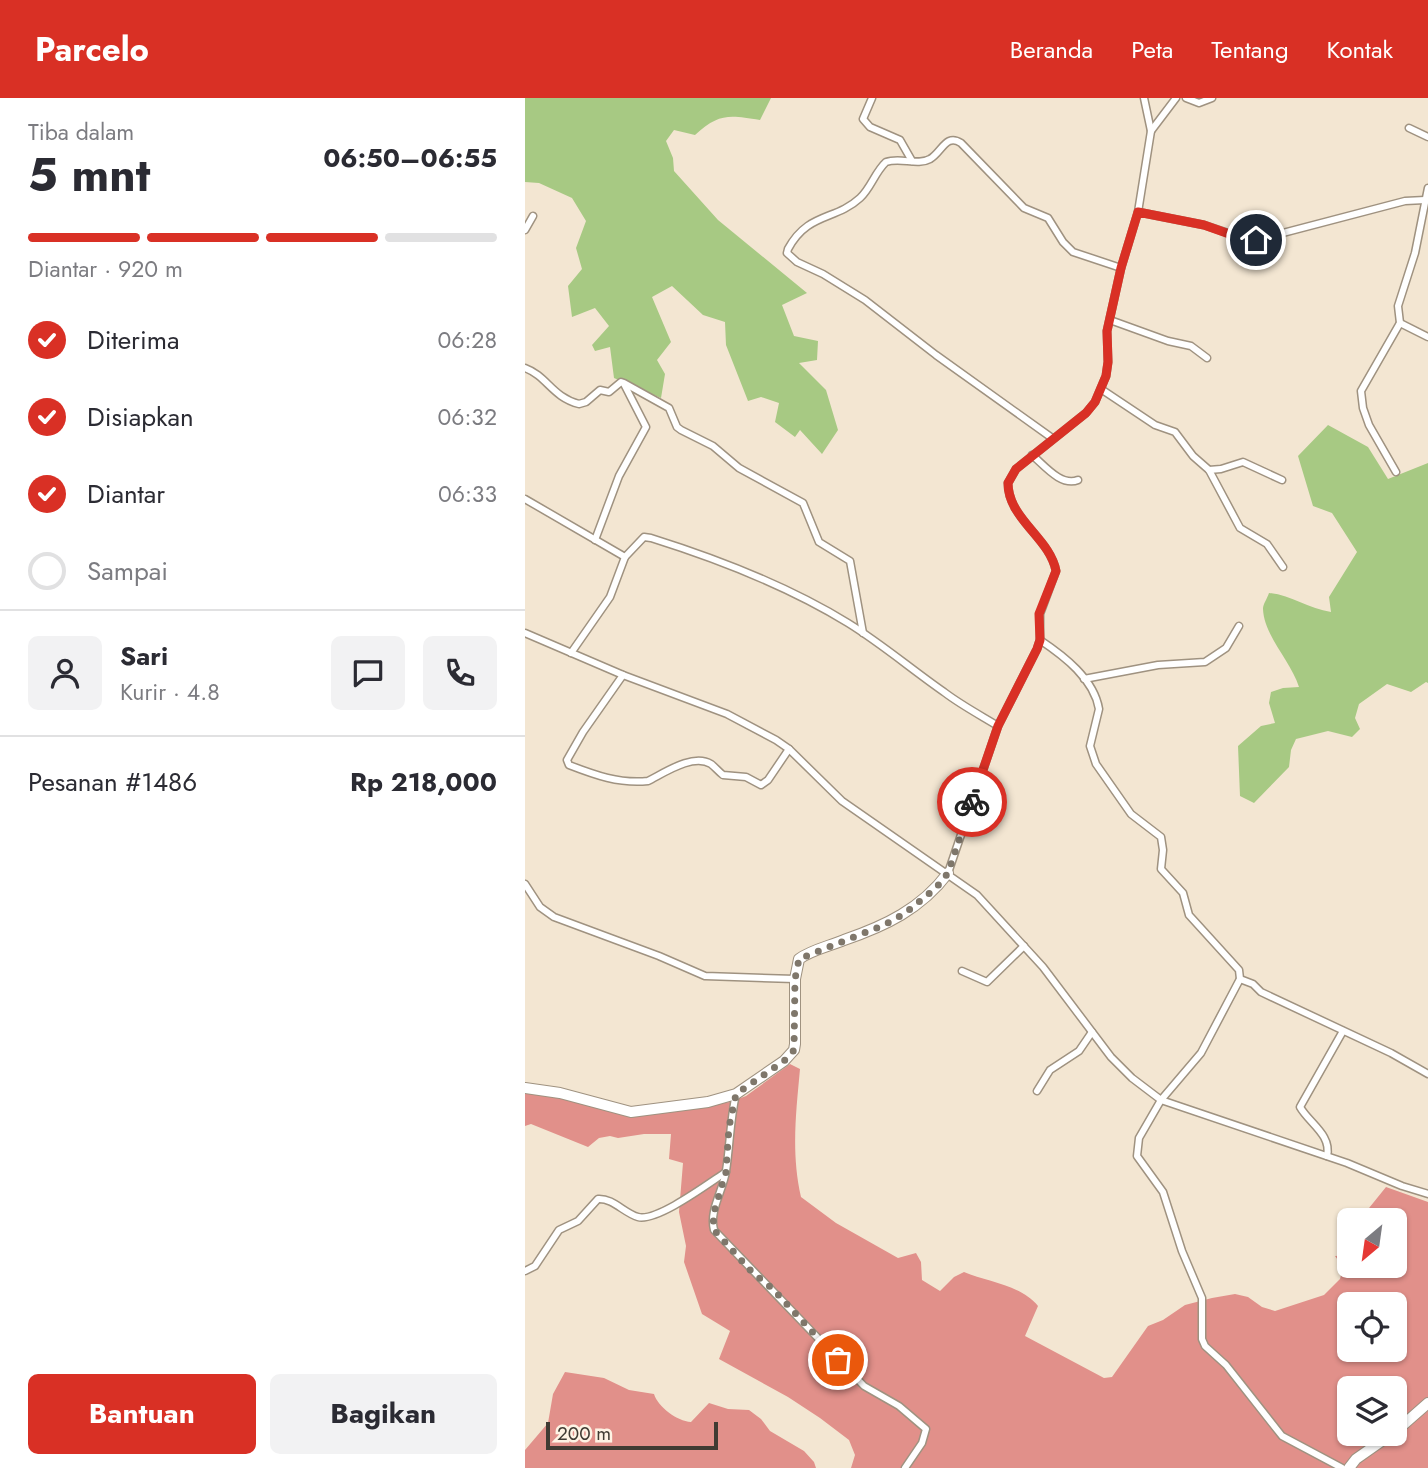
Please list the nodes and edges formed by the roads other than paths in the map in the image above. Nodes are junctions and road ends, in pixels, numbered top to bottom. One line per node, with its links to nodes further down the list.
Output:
1 (872, 98): 9 (street)
2 (1144, 98): 7 (street)
3 (1176, 98): 7 (street)
4 (1186, 98): 5 (street)
5 (1212, 98)
6 (1409, 128): 8 (street)
7 (1151, 131): 12 (street)
8 (1428, 137)
9 (912, 161): 15 (street); 23 (street)
10 (1428, 188): 11 (street)
11 (1425, 200): 12 (street); 17 (street)
12 (1138, 212): 15 (street)
13 (533, 216): 14 (street)
14 (525, 230)
15 (1121, 268): 16 (street)
16 (1110, 320): 19 (street); 22 (street)
17 (1400, 323): 18 (street); 26 (street)
18 (1428, 337)
19 (1207, 358)
20 (525, 368): 21 (street)
21 (624, 383): 30 (street); 35 (street)
22 (1101, 389): 23 (street); 25 (street)
23 (1052, 438): 24 (street)
24 (1032, 455): 27 (street); 36 (street)
25 (1209, 470): 28 (street); 32 (street)
26 (1396, 472)
27 (1078, 480)
28 (1282, 480)
29 (525, 499): 30 (street)
30 (595, 540): 31 (street)
31 (625, 557): 35 (street); 37 (street)
32 (1283, 567)
33 (1238, 626): 39 (street)
34 (525, 633): 37 (street)
35 (863, 634): 40 (street)
36 (1040, 640): 39 (street); 40 (street)
37 (571, 653): 38 (street)
38 (623, 675): 41 (street); 41 (street)
39 (1084, 679): 47 (street)
40 (998, 726): 42 (street)
41 (789, 749): 42 (street)
42 (948, 873): 44 (street); 46 (street)
43 (525, 884): 46 (street)
44 (1024, 946): 45 (street); 49 (street)
45 (962, 971)
46 (795, 979): 53 (street)
47 (1240, 979): 48 (street); 54 (street)
48 (1343, 1031): 50 (street); 55 (street)
49 (1092, 1032): 52 (street); 54 (street)
50 (1428, 1074)
51 (525, 1088): 53 (street)
52 (1037, 1091)
53 (736, 1094): 56 (street)
54 (1161, 1100): 55 (street); 64 (street)
55 (1327, 1156): 57 (street)
56 (726, 1172): 59 (street); 63 (street)
57 (1428, 1194)
58 (525, 1261): 59 (street)
59 (529, 1270)
60 (1428, 1403): 61 (street)
61 (1407, 1422)
62 (1375, 1446): 65 (street)
63 (905, 1468)
64 (1342, 1468)
65 (1349, 1468)

